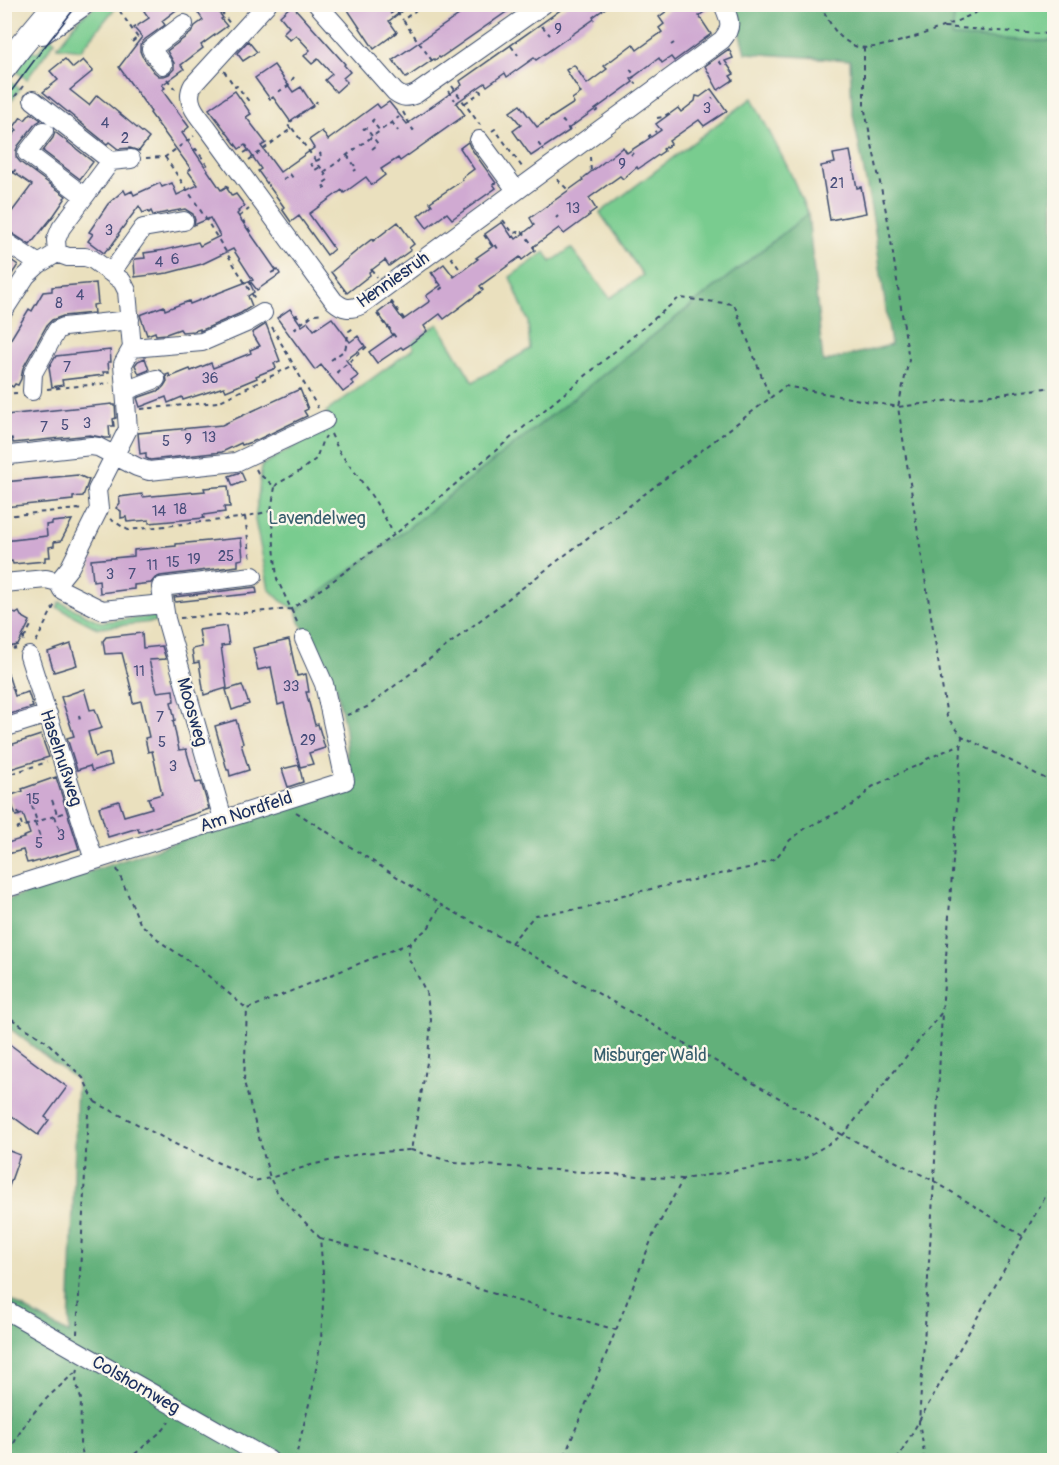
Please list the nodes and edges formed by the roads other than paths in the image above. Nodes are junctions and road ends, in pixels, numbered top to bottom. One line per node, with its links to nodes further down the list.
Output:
1 (56, 4): 8 (main road)
2 (82, 4): 8 (main road)
3 (267, 4): 16 (street, Henniesruh)
4 (317, 4): 5 (street)
5 (544, 4)
6 (723, 4): 16 (street, Henniesruh)
7 (184, 24): 9 (street)
8 (13, 42): 10 (main road)
9 (163, 65)
10 (4, 68)
11 (28, 93): 15 (street)
12 (44, 131): 17 (street)
13 (483, 137): 16 (street)
14 (131, 159): 15 (street)
15 (111, 161): 17 (street)
16 (516, 190)
17 (84, 196): 20 (street)
18 (184, 221): 22 (street)
19 (4, 240): 21 (street)
20 (57, 253): 21 (street); 22 (street)
21 (39, 264): 23 (street)
22 (111, 273): 25 (street)
23 (4, 310)
24 (263, 313): 26 (street)
25 (130, 320): 26 (street); 29 (street)
26 (132, 348): 28 (street)
27 (156, 380): 28 (street)
28 (125, 385): 31 (street)
29 (32, 391)
30 (325, 420): 31 (street)
31 (114, 455): 32 (street); 35 (street)
32 (4, 458)
33 (253, 576): 36 (street)
34 (4, 583): 35 (street)
35 (60, 586): 36 (street)
36 (164, 612): 41 (street, Moosweg)
37 (304, 639): 41 (street, Am Nordfeld)
38 (31, 649): 39 (street, Haselnußweg)
39 (48, 714): 40 (street); 42 (street, Haselnußweg)
40 (4, 724)
41 (223, 819): 42 (street, Am Nordfeld)
42 (103, 857): 43 (street, Am Nordfeld)
43 (4, 889)
44 (4, 1309): 45 (street, Colshornweg)
45 (269, 1461)

